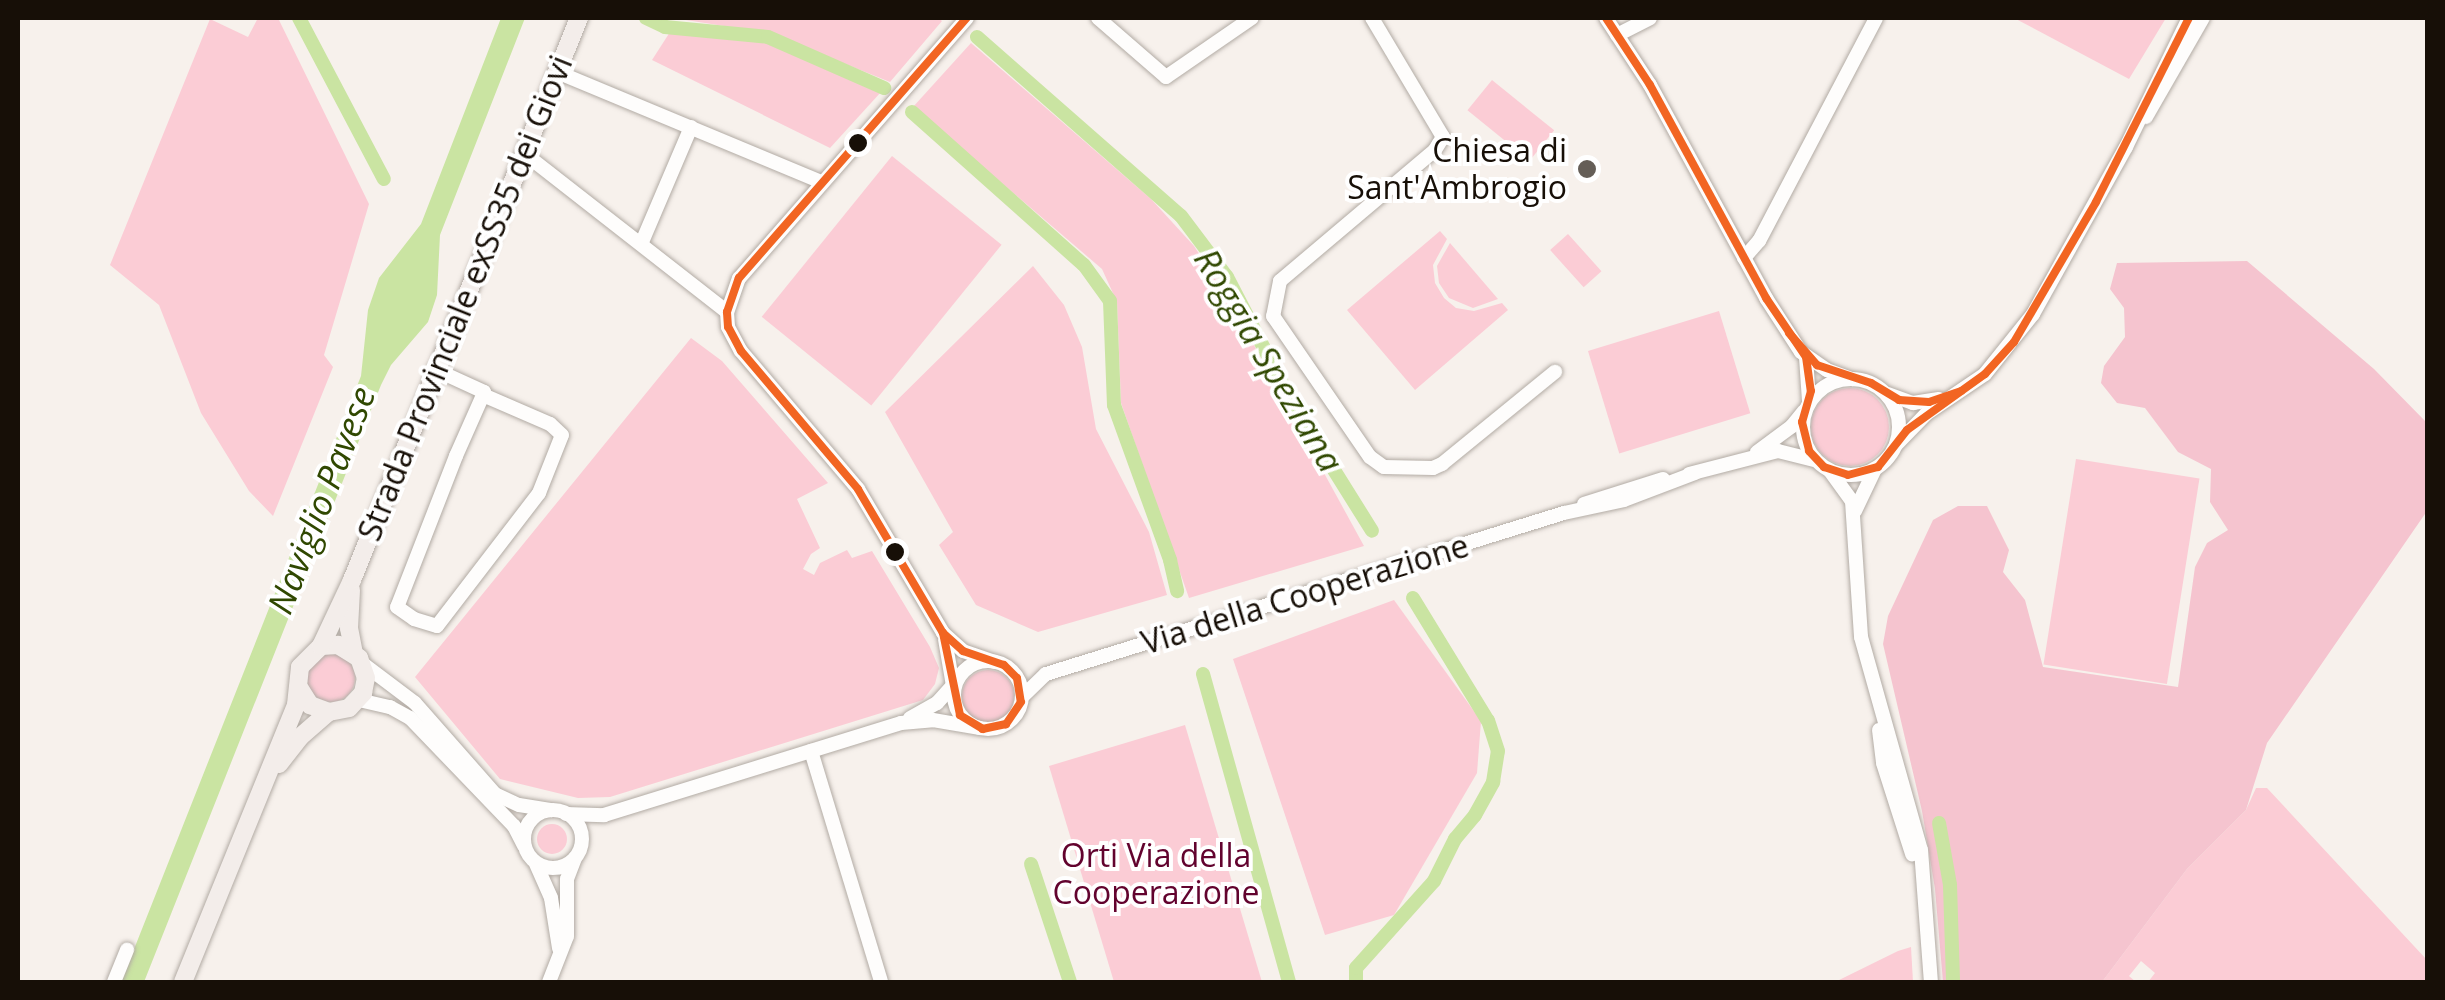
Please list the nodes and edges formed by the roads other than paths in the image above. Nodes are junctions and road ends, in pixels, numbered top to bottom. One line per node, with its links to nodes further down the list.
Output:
1 (579, 18): 12 (main road, Strada Provinciale exSS35 dei Giovi)
2 (967, 18): 16 (street)
3 (1098, 18): 4 (street)
4 (1252, 18)
5 (1372, 18): 22 (street)
6 (1606, 18): 11 (street)
7 (1650, 18): 11 (street)
8 (1876, 18): 18 (street)
9 (2189, 18): 14 (street)
10 (2203, 18): 14 (street)
11 (1617, 35): 18 (street)
12 (557, 72): 13 (street); 15 (main road, Strada Provinciale exSS35 dei Giovi)
13 (692, 127): 16 (street); 17 (street)
14 (2126, 146): 26 (street)
15 (525, 154): 17 (street); 21 (main road, Strada Provinciale exSS35 dei Giovi)
16 (821, 182): 19 (street)
17 (642, 242): 19 (street)
18 (1744, 258): 20 (street)
19 (728, 320): 34 (street)
20 (1806, 357): 23 (street); 27 (street)
21 (434, 369): 25 (street); 33 (main road, Strada Provinciale exSS35 dei Giovi)
22 (1555, 372)
23 (1852, 378): 24 (street); 27 (street)
24 (1884, 392): 26 (street); 28 (street)
25 (483, 395): 25 (street)
26 (1950, 396): 28 (street)
27 (1807, 406): 29 (street, Via della Cooperazione); 30 (street)
28 (1896, 445): 31 (street)
29 (1752, 456): 30 (street, Via della Cooperazione); 38 (street, Via della Cooperazione)
30 (1824, 467): 31 (street); 32 (street)
31 (1875, 469): 32 (street)
32 (1854, 512): 59 (street)
33 (352, 580): 35 (main road, Strada Provinciale exSS35 dei Giovi); 36 (main road)
34 (943, 633): 37 (street, Via della Cooperazione); 39 (street)
35 (321, 646): 36 (main road); 40 (main road)
36 (358, 658): 42 (main road); 48 (street)
37 (1001, 665): 38 (street, Via della Cooperazione); 39 (street); 41 (street)
38 (1046, 674): 41 (street, Via della Cooperazione)
39 (956, 687): 44 (street); 45 (street)
40 (300, 690): 43 (main road); 47 (main road)
41 (1022, 697): 45 (street)
42 (359, 700): 43 (main road); 50 (street)
43 (329, 712): 47 (main road)
44 (901, 723): 45 (street); 46 (street)
45 (980, 728)
46 (811, 751): 49 (street); 58 (street)
47 (267, 781): 56 (main road)
48 (559, 812): 49 (street); 50 (street); 51 (street)
49 (614, 812): 51 (street)
50 (524, 846): 52 (street)
51 (578, 852): 52 (street); 54 (street)
52 (534, 861): 54 (street)
53 (127, 950): 55 (street)
54 (557, 964): 57 (street)
55 (114, 982)
56 (183, 982)
57 (549, 982)
58 (881, 982)
59 (1931, 982)

